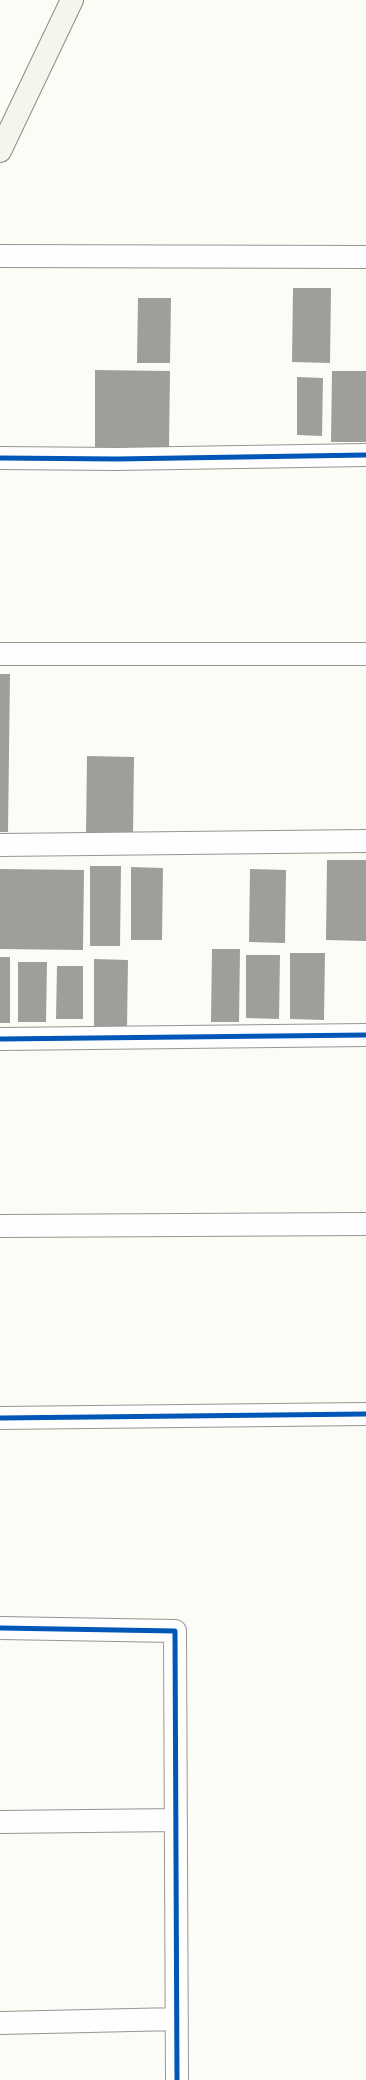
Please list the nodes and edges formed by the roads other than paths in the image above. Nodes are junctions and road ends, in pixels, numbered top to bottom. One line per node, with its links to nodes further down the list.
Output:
1 (72, 0): 2 (main road)
2 (0, 151)
3 (0, 256): 4 (street)
4 (366, 257)
5 (366, 455): 6 (street)
6 (0, 458)
7 (0, 654): 8 (street)
8 (366, 654)
9 (366, 841): 10 (street)
10 (0, 844)
11 (366, 1035): 12 (street)
12 (0, 1039)
13 (366, 1224): 14 (street)
14 (0, 1226)
15 (366, 1414): 16 (street)
16 (0, 1418)
17 (0, 1628): 18 (street)
18 (176, 1820): 19 (street); 20 (street)
19 (0, 1822)
20 (177, 2019): 21 (street); 22 (street)
21 (0, 2023)
22 (177, 2080)

